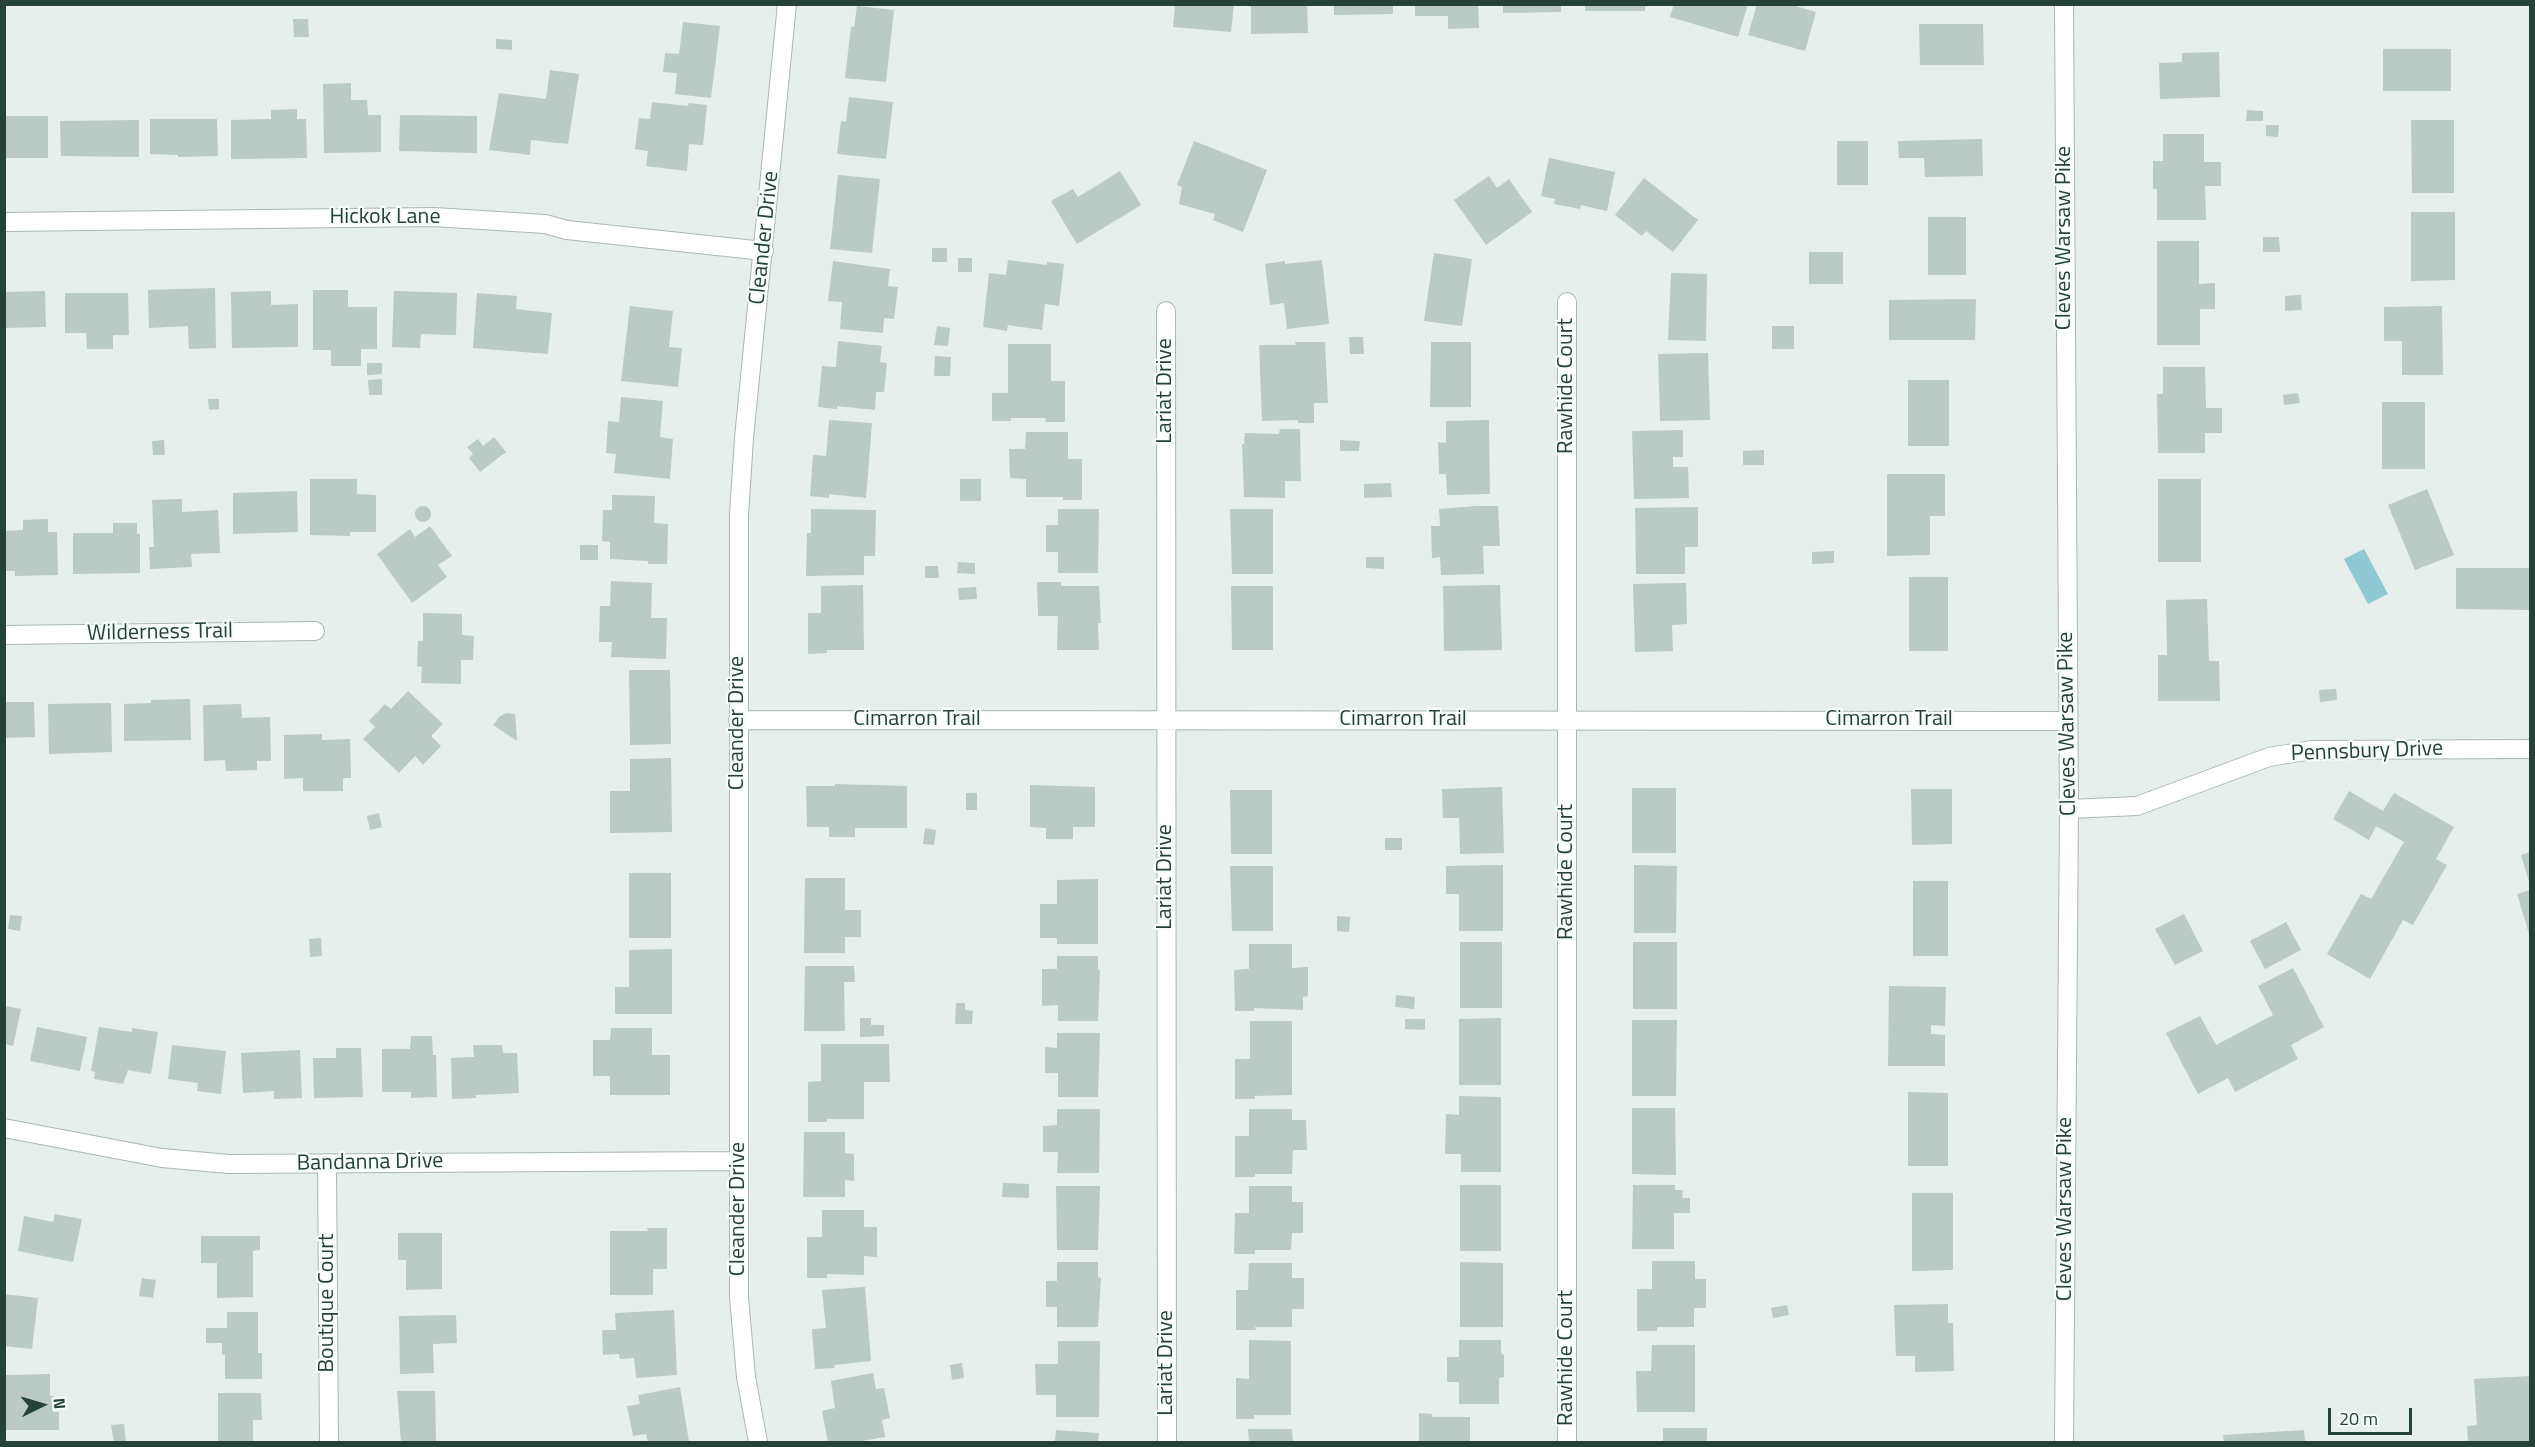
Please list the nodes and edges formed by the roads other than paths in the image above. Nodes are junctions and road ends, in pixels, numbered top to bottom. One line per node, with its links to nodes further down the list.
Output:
1 (788, 4): 4 (street, Cleander Drive)
2 (2064, 4): 12 (street, Cleves Warsaw Pike)
3 (4, 222): 4 (street, Hickok Lane)
4 (764, 251): 9 (street, Cleander Drive)
5 (1567, 302): 11 (street, Rawhide Court)
6 (1166, 311): 10 (street, Lariat Drive)
7 (315, 631): 8 (street, Wilderness Trail)
8 (4, 635)
9 (738, 720): 10 (street, Cimarron Trail); 16 (street, Cleander Drive)
10 (1166, 720): 11 (street, Cimarron Trail); 20 (street, Lariat Drive)
11 (1567, 720): 12 (street, Cimarron Trail); 21 (street, Rawhide Court)
12 (2067, 721): 14 (street, Cleves Warsaw Pike)
13 (2530, 749): 14 (street, Pennsbury Drive)
14 (2069, 809): 22 (street, Cleves Warsaw Pike)
15 (4, 1128): 17 (street, Bandanna Drive)
16 (738, 1161): 17 (street, Bandanna Drive); 19 (street, Cleander Drive)
17 (327, 1164): 18 (street, Boutique Court)
18 (329, 1443)
19 (758, 1443)
20 (1167, 1443)
21 (1567, 1443)
22 (2064, 1443)

